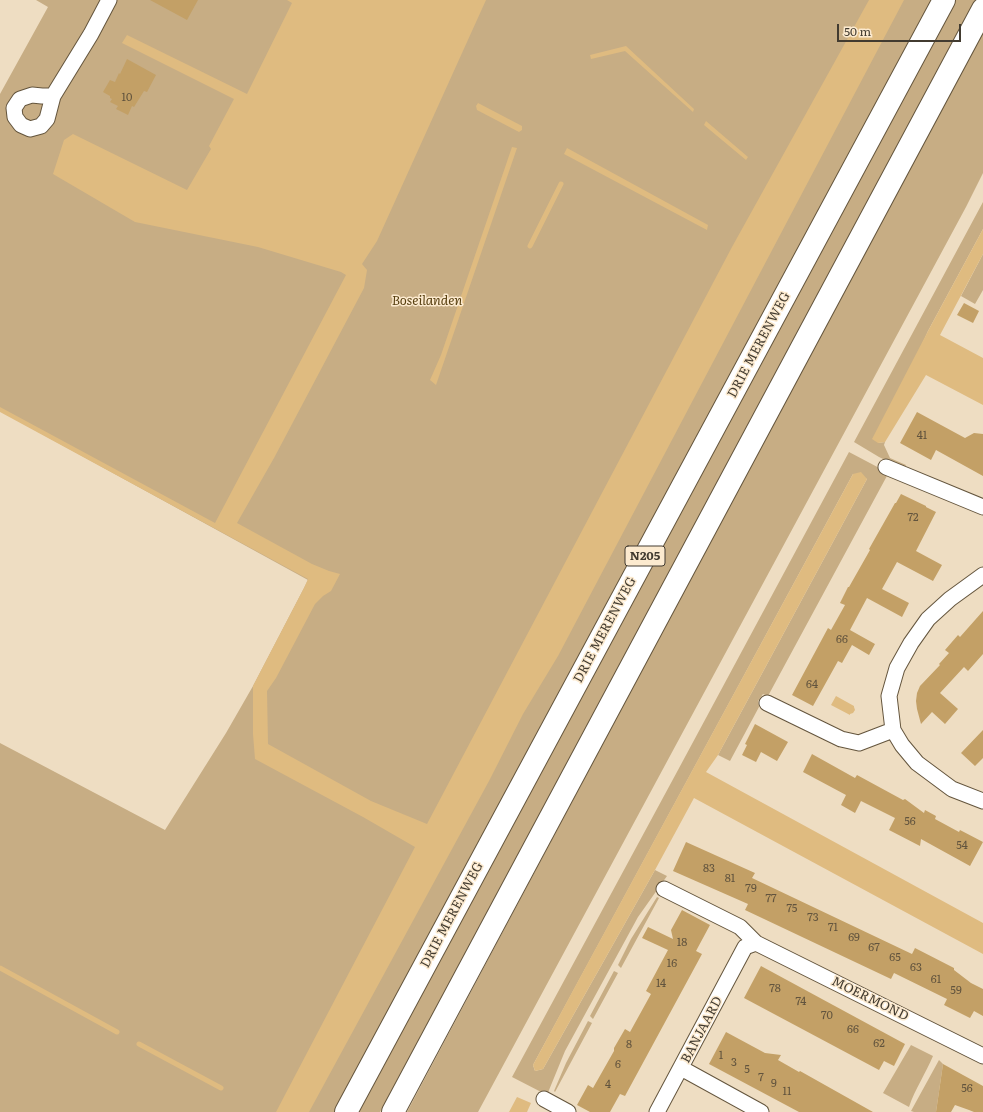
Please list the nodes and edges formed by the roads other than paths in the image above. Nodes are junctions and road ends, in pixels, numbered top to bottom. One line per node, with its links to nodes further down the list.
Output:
1 (109, 0): 4 (street)
2 (944, 0): 16 (highway, DRIE MERENWEG / N205)
3 (983, 9): 17 (highway, N205)
4 (53, 96)
5 (886, 467): 6 (street)
6 (983, 507)
7 (983, 575): 9 (street)
8 (767, 703): 9 (street)
9 (894, 730): 10 (street)
10 (983, 801)
11 (664, 889): 12 (street, MOERMOND)
12 (751, 945): 13 (street, MOERMOND); 14 (street, BANJAARD)
13 (983, 1056)
14 (681, 1068): 19 (street, BANJAARD); 20 (street)
15 (544, 1099): 18 (street)
16 (346, 1112)
17 (393, 1112)
18 (568, 1112)
19 (657, 1112)
20 (761, 1112)

